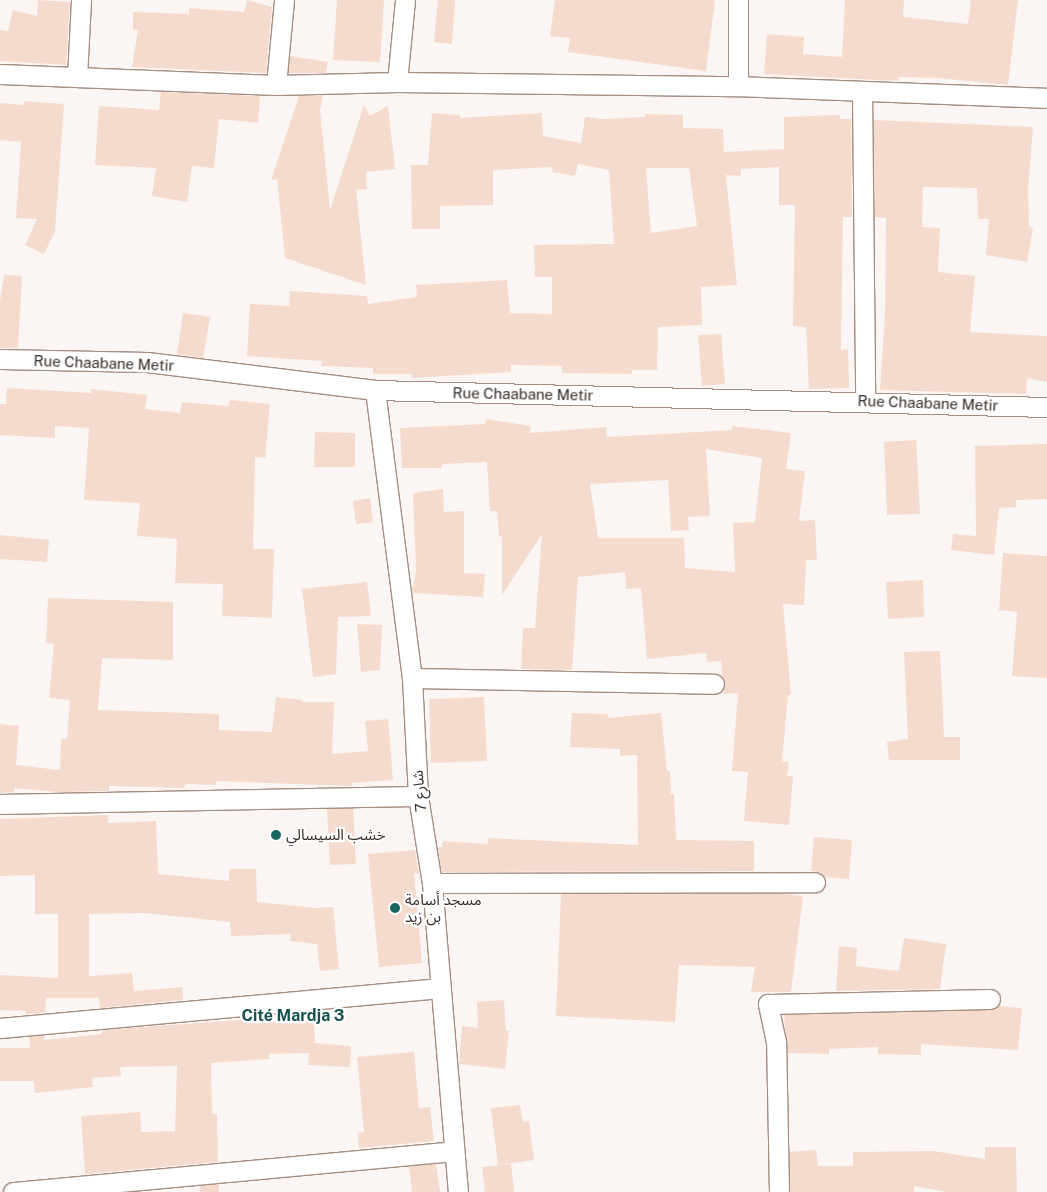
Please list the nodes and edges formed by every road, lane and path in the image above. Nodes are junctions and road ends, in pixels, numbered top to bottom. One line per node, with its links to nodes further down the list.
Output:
1 (81, 0): 6 (street)
2 (284, 0): 8 (street)
3 (406, 0): 7 (street)
4 (738, 0): 9 (street)
5 (0, 74): 6 (street)
6 (77, 77): 8 (street)
7 (397, 82): 8 (street); 9 (street)
8 (276, 85)
9 (738, 86): 10 (street)
10 (862, 91): 11 (street); 14 (street)
11 (1047, 98)
12 (0, 359): 13 (street, Rue Chaabane Metir)
13 (375, 390): 14 (street, Rue Chaabane Metir); 16 (street, شارع 7)
14 (865, 402): 15 (street, Rue Chaabane Metir)
15 (1047, 407)
16 (412, 678): 17 (street); 18 (street, شارع 7)
17 (714, 684)
18 (418, 796): 19 (street); 21 (street, شارع 7)
19 (0, 804)
20 (816, 882): 21 (street)
21 (432, 884): 22 (street, شارع 7)
22 (438, 988): 24 (street); 25 (street, شارع 7)
23 (990, 1000): 28 (street)
24 (0, 1028)
25 (452, 1151): 26 (street); 27 (street, شارع 7)
26 (13, 1192)
27 (458, 1192)
28 (779, 1192)

